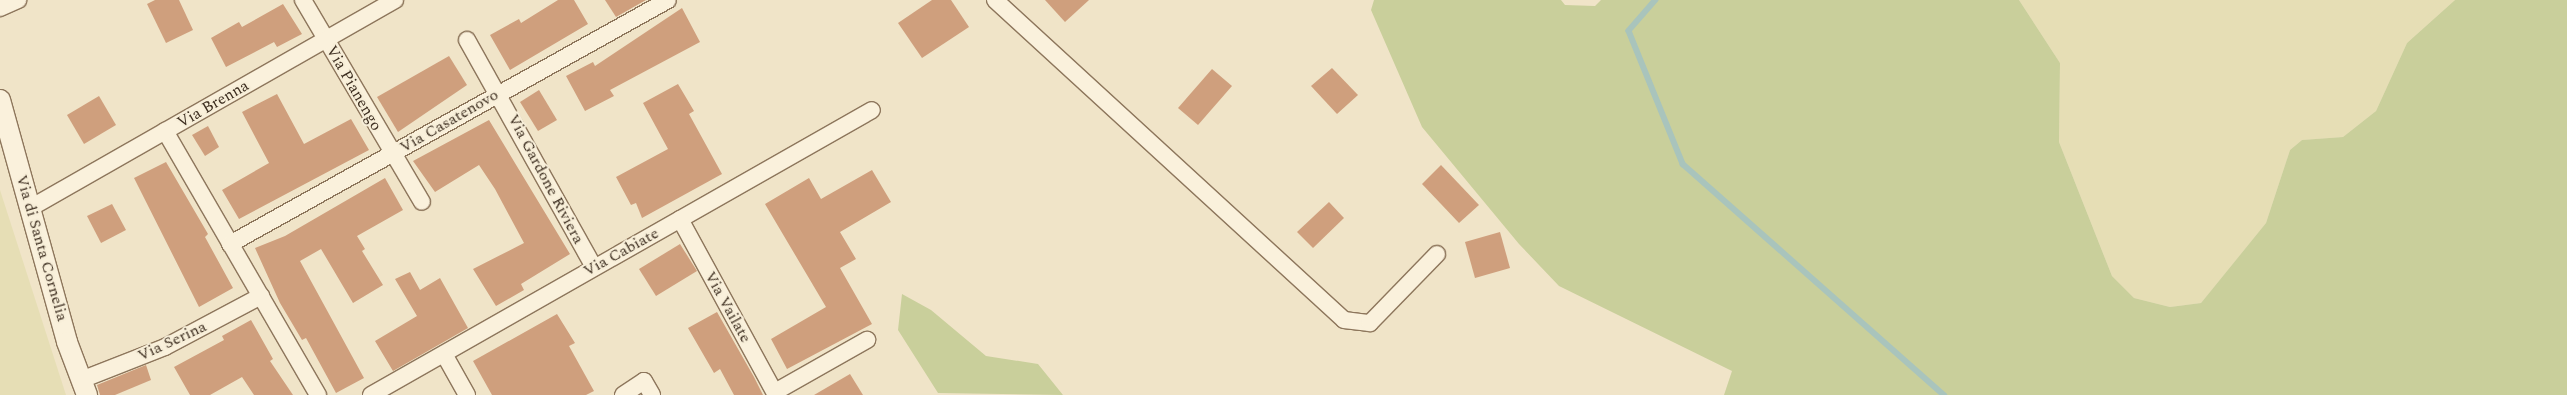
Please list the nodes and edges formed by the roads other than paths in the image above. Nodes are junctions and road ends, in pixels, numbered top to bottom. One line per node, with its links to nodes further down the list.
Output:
1 (18, 0): 6 (street)
2 (303, 0): 7 (street, Via Pianengo)
3 (395, 0): 7 (street, Via Brenna)
4 (668, 0): 9 (street, Via Casatenovo)
5 (995, 0): 18 (street)
6 (0, 8)
7 (326, 39): 12 (street, Via Brenna); 13 (street, Via Pianengo)
8 (468, 40): 9 (street, Via Gardone Riviera)
9 (499, 93): 13 (street, Via Casatenovo); 19 (street, Via Gardone Riviera)
10 (0, 100): 15 (street, Via di Santa Cornelia)
11 (872, 110): 16 (street, Via Cabiate)
12 (165, 131): 15 (street, Via Brenna); 17 (street)
13 (392, 154): 14 (street, Via Pianengo); 17 (street, Via Casatenovo)
14 (422, 202)
15 (32, 207): 23 (street, Via di Santa Cornelia)
16 (680, 219): 19 (street, Via Cabiate); 24 (street, Via Vailate)
17 (230, 244): 20 (street)
18 (1437, 254)
19 (594, 267): 22 (street, Via Cabiate)
20 (261, 296): 23 (street, Via Serina); 25 (street)
21 (867, 340): 24 (street)
22 (444, 354): 26 (street, Via Cabiate); 27 (street)
23 (84, 387)
24 (776, 393)
25 (318, 395)
26 (371, 395)
27 (467, 395)
28 (623, 395): 29 (street)
29 (652, 395)

